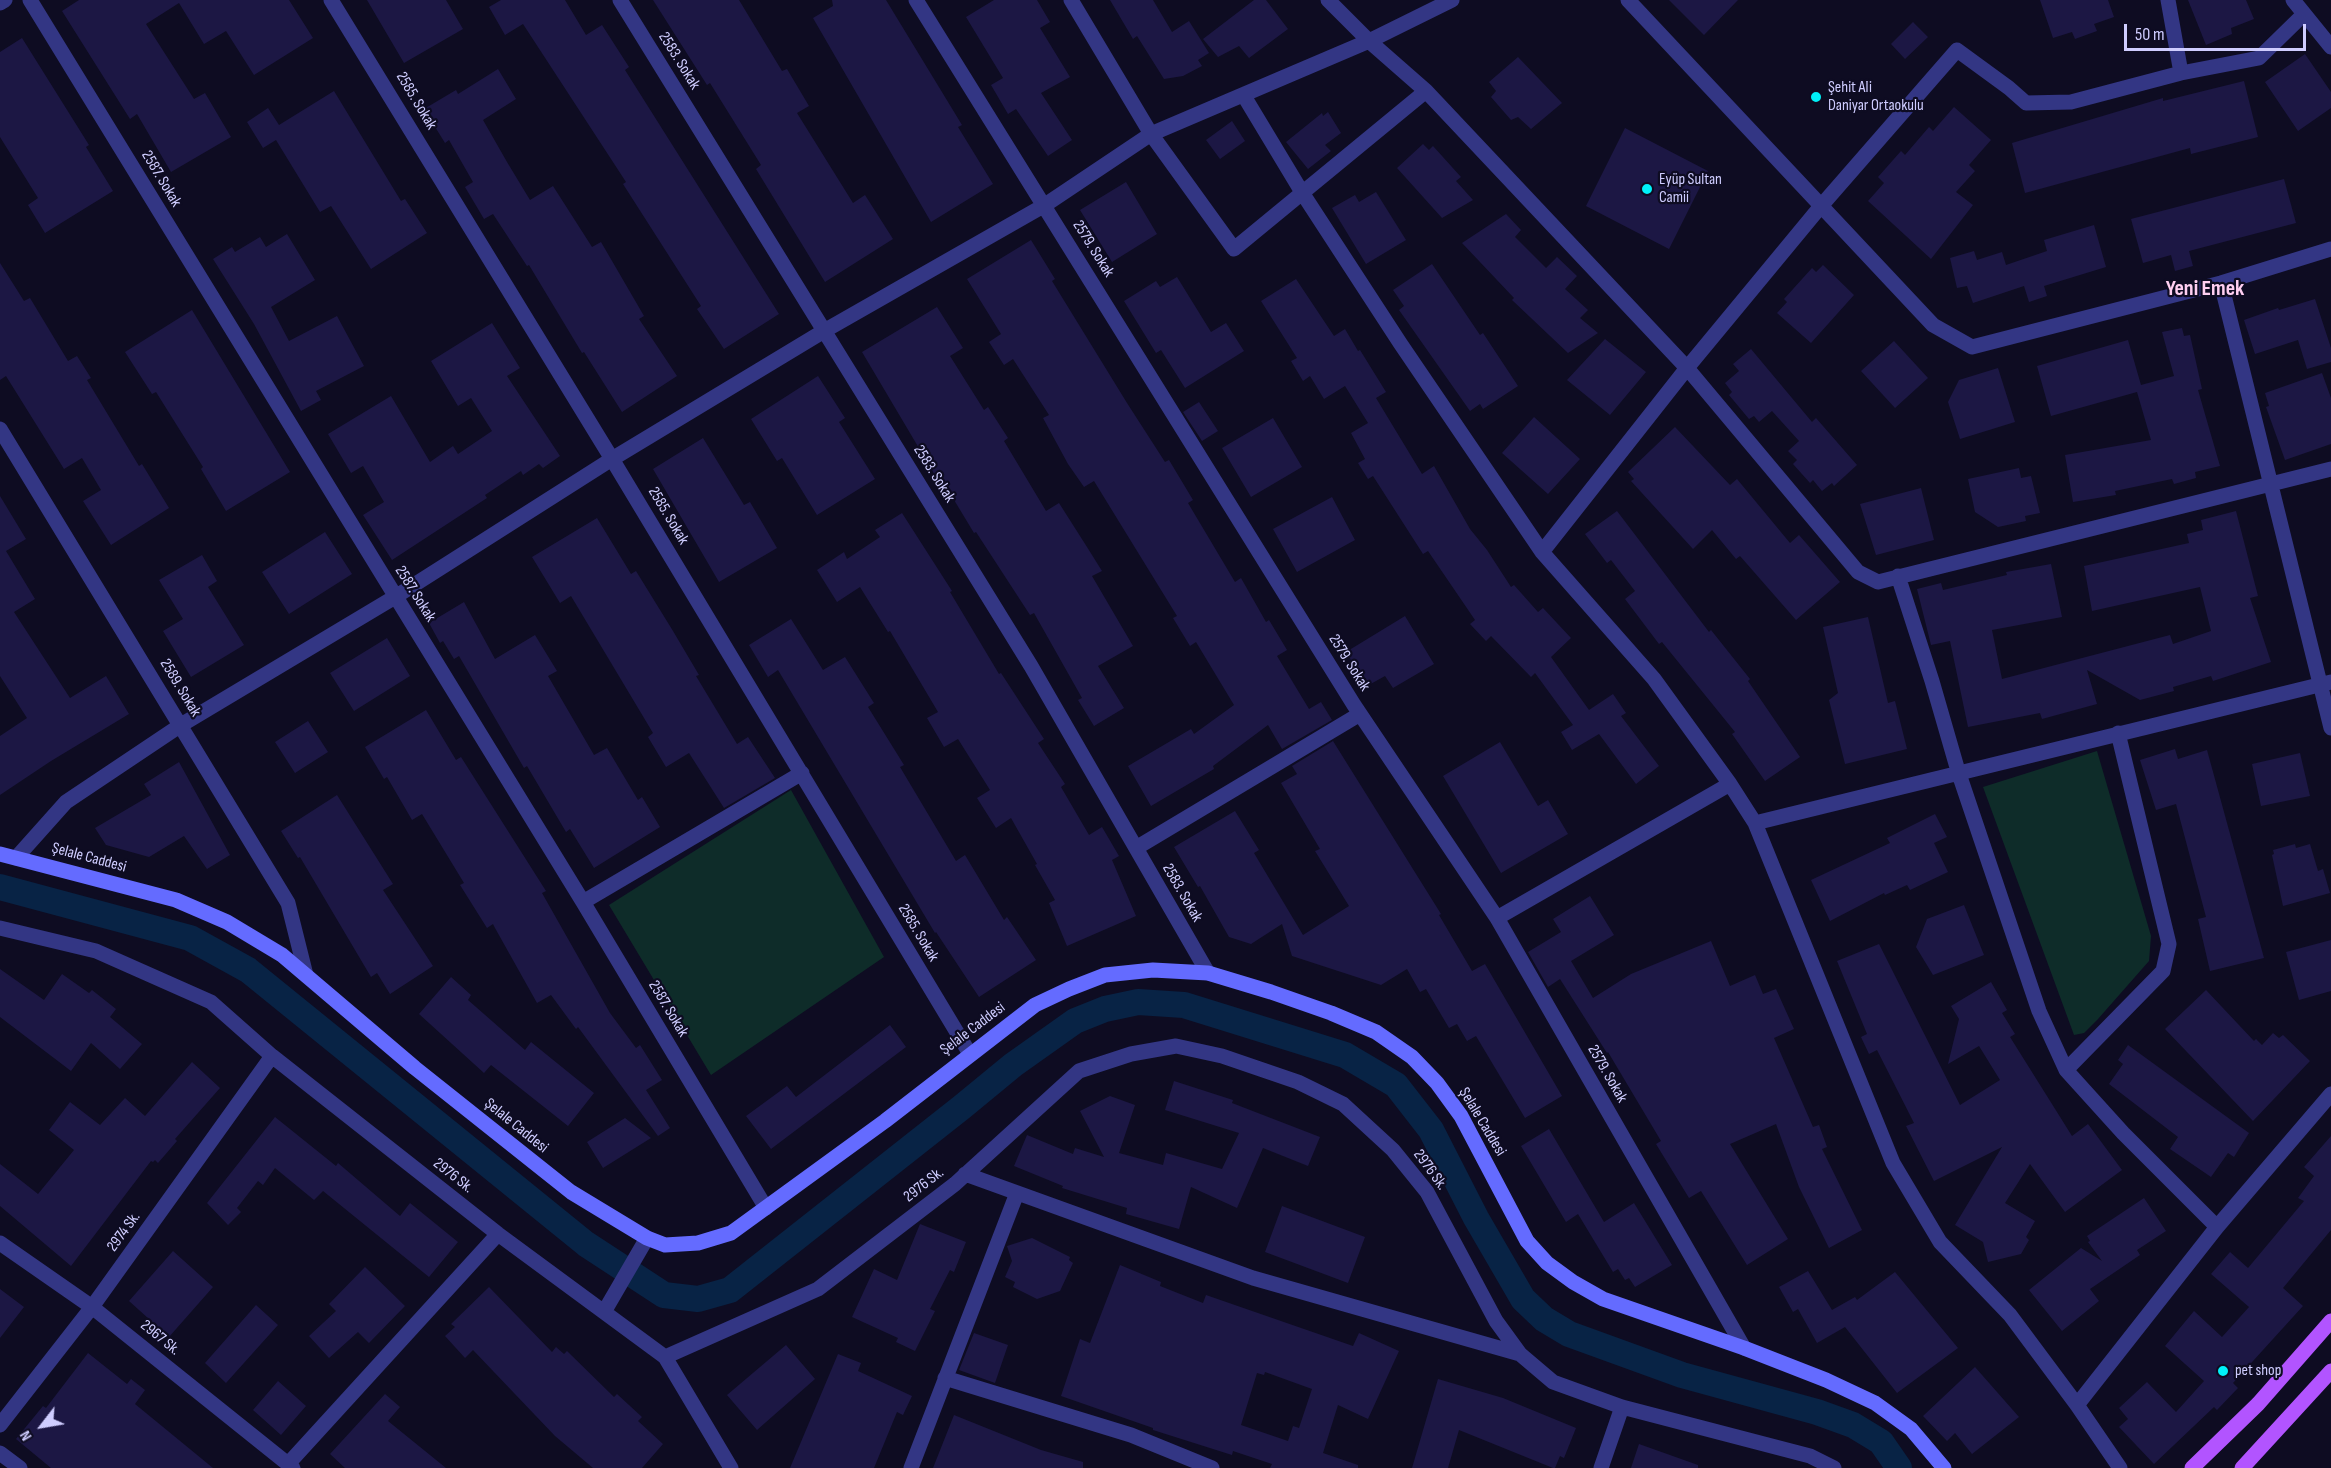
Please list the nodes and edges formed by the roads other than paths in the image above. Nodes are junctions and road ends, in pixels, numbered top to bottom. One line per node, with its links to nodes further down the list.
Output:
1 (5, 0): 12 (street)
2 (30, 0): 33 (street, 2587. Sokak)
3 (331, 0): 28 (street, 2585. Sokak)
4 (621, 0): 25 (street, 2583. Sokak)
5 (916, 0): 21 (street, 2579. Sokak)
6 (1071, 0): 19 (street)
7 (1328, 0): 14 (street)
8 (1452, 0): 14 (street)
9 (1628, 0): 22 (street)
10 (2168, 0): 16 (street)
11 (2293, 0): 13 (street)
12 (0, 3)
13 (2304, 14): 15 (street); 16 (street)
14 (1369, 41): 17 (street); 18 (street)
15 (2331, 47)
16 (2181, 73): 22 (street)
17 (1426, 91): 20 (street); 26 (street)
18 (1244, 96): 19 (street); 20 (street)
19 (1152, 134): 20 (street); 21 (street)
20 (1303, 194): 31 (street)
21 (1045, 205): 25 (street); 35 (street, 2579. Sokak)
22 (1821, 206): 24 (street); 26 (street)
23 (2331, 249): 24 (street)
24 (2221, 283): 30 (street)
25 (824, 331): 28 (street); 43 (street, 2583. Sokak)
26 (1688, 368): 31 (street); 32 (street)
27 (0, 429): 36 (street, 2589. Sokak)
28 (612, 459): 33 (street); 40 (street, 2585. Sokak)
29 (2331, 469): 30 (street)
30 (2270, 484): 32 (street); 34 (street)
31 (1542, 552): 41 (street)
32 (1898, 576): 39 (street)
33 (395, 597): 36 (street); 46 (street, 2587. Sokak)
34 (2326, 683): 37 (street); 38 (street)
35 (1360, 714): 43 (street); 47 (street, 2579. Sokak)
36 (181, 725): 45 (street); 50 (street, 2589. Sokak)
37 (2331, 728)
38 (2118, 733): 39 (street); 53 (street)
39 (1958, 771): 42 (street); 53 (street)
40 (802, 772): 46 (street); 51 (street, 2585. Sokak)
41 (1730, 784): 42 (street); 47 (street)
42 (1755, 823): 70 (street)
43 (1136, 849): 49 (street, 2583. Sokak)
44 (0, 854): 45 (street, Şelale Caddesi)
45 (16, 858): 50 (street, Şelale Caddesi)
46 (583, 902): 57 (street, 2587. Sokak)
47 (1497, 918): 65 (street, 2579. Sokak)
48 (0, 928): 52 (street, 2976 Sk.)
49 (1208, 973): 51 (street, Şelale Caddesi); 65 (street, Şelale Caddesi)
50 (306, 975): 60 (street, Şelale Caddesi)
51 (970, 1054): 57 (street, Şelale Caddesi)
52 (272, 1056): 59 (street, 2976 Sk.); 62 (street, 2974 Sk.)
53 (2066, 1070): 58 (street)
54 (2331, 1094): 58 (street)
55 (965, 1174): 56 (street); 66 (street, 2976 Sk.); 67 (street, 2976 Sk.)
56 (1017, 1193): 66 (street); 69 (street)
57 (766, 1208): 60 (street, Şelale Caddesi)
58 (2217, 1227): 70 (street)
59 (498, 1234): 63 (street, 2976 Sk.); 75 (street)
60 (647, 1238): 63 (street)
61 (0, 1243): 62 (street, 2967 Sk.)
62 (92, 1307): 72 (street, 2974 Sk.); 75 (street, 2967 Sk.)
63 (604, 1312): 67 (street, 2976 Sk.)
64 (2331, 1321): 84 (main road)
65 (1744, 1348): 82 (street, Şelale Caddesi)
66 (1520, 1354): 71 (street, 2976 Sk.)
67 (665, 1357): 77 (street)
68 (2331, 1371): 74 (main road)
69 (945, 1378): 78 (street); 79 (street)
70 (2077, 1405): 83 (street)
71 (1622, 1407): 80 (street); 81 (street, 2976 Sk.)
72 (0, 1425)
73 (0, 1453): 76 (street)
74 (2250, 1465)
75 (291, 1466)
76 (20, 1468)
77 (731, 1468)
78 (911, 1468)
79 (1212, 1468)
80 (1601, 1468)
81 (1834, 1468)
82 (1944, 1468)
83 (2120, 1468)
84 (2192, 1468)

